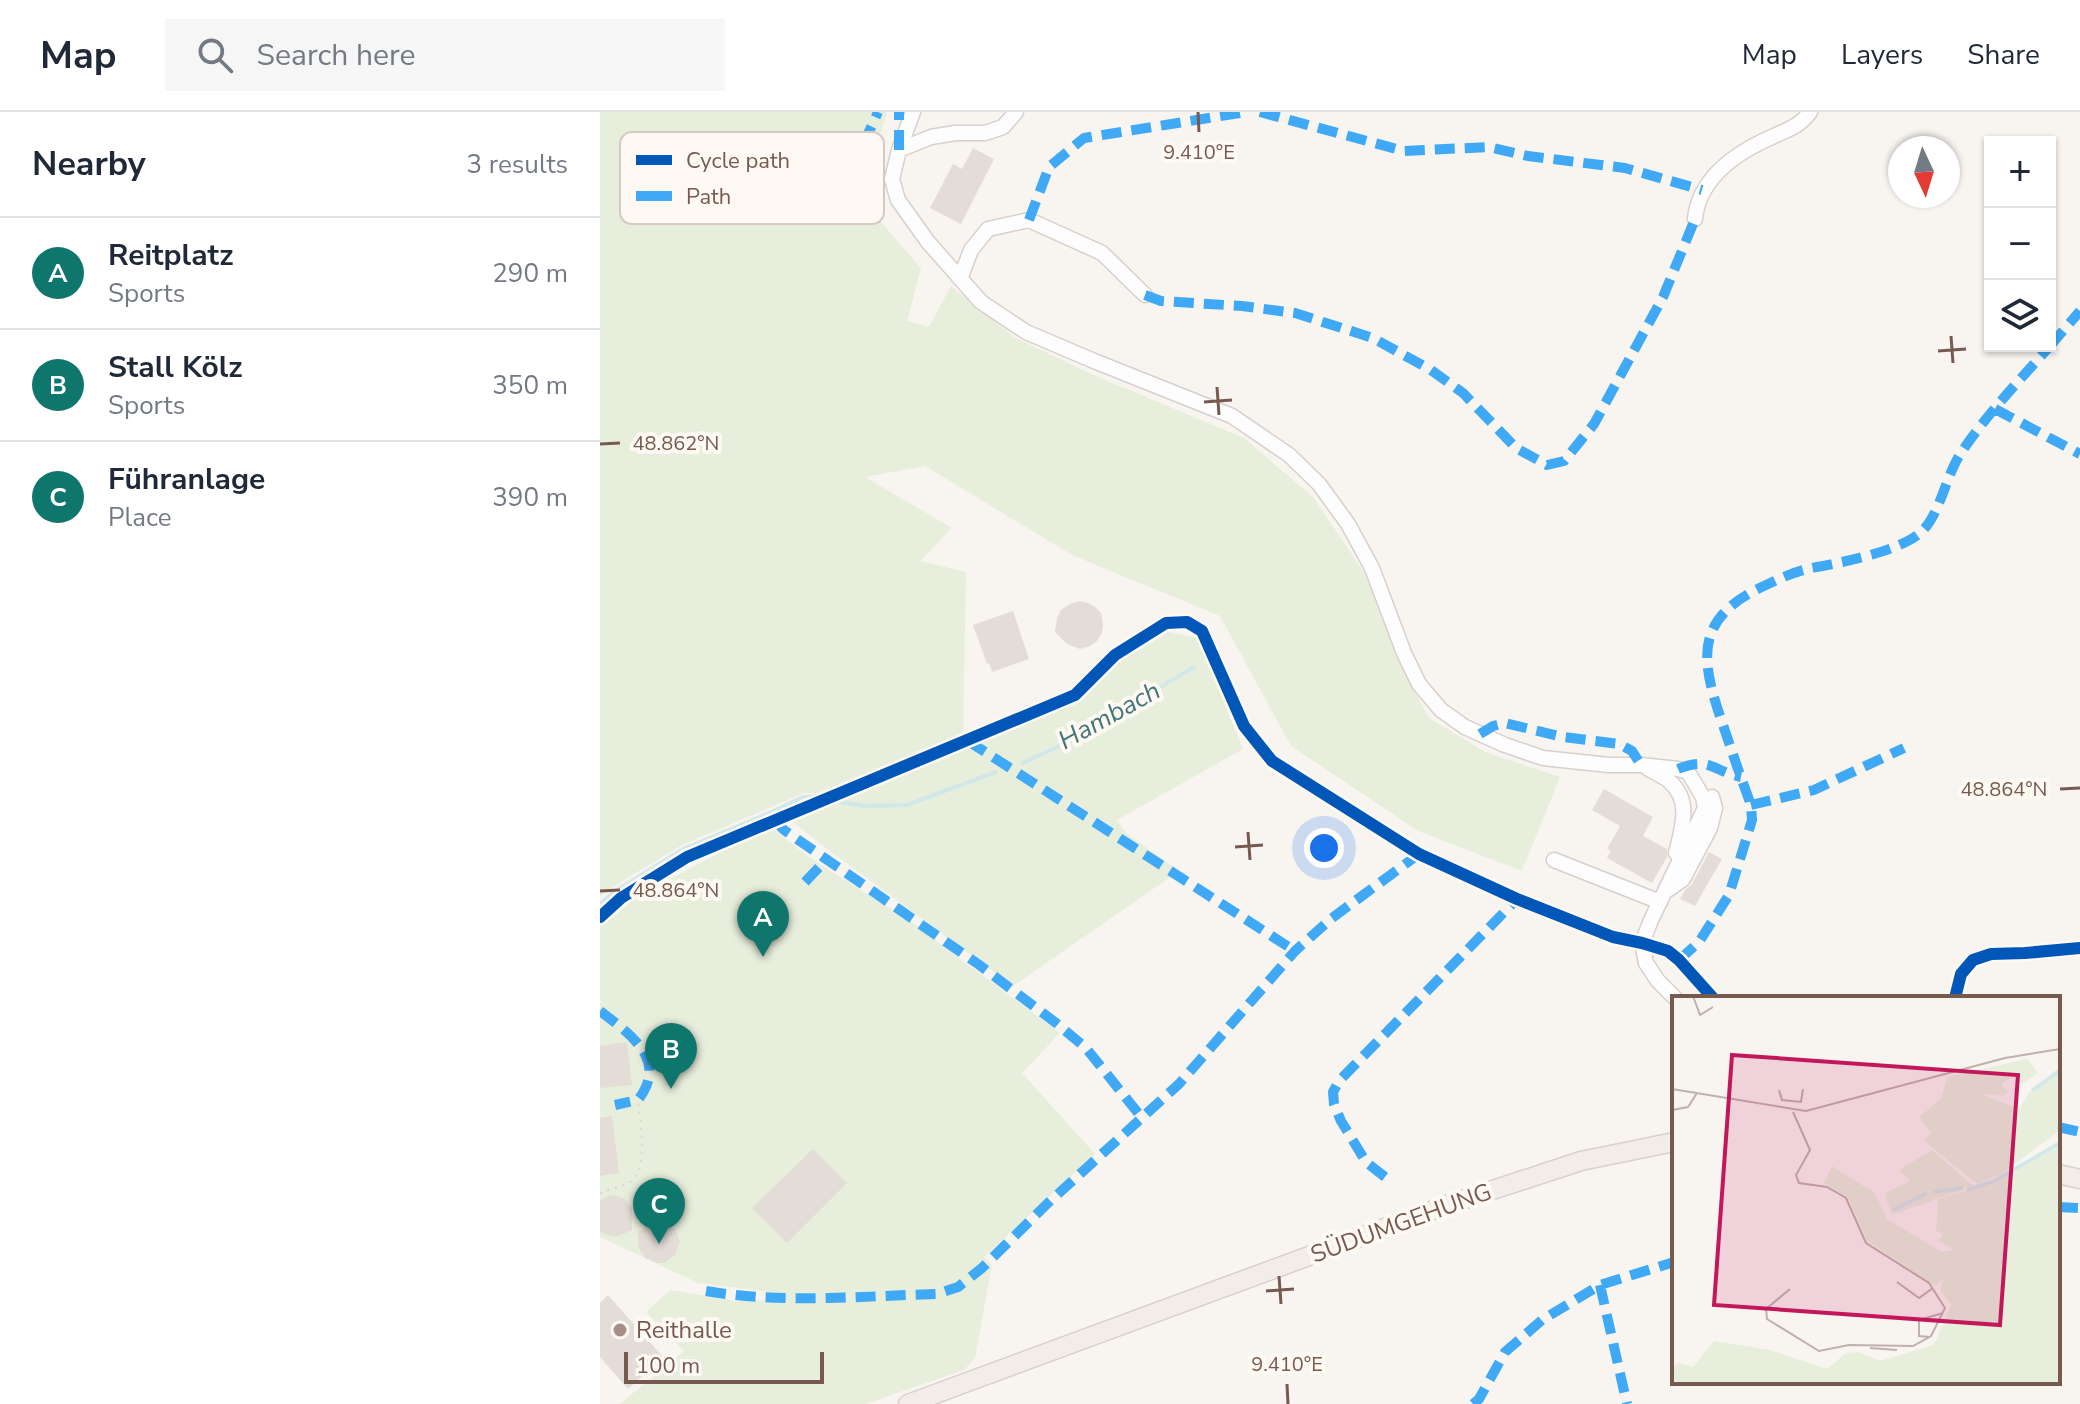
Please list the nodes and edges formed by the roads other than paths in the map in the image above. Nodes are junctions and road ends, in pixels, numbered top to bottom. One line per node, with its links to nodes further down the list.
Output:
1 (913, 112): 4 (street)
2 (1016, 112): 4 (street)
3 (1810, 112): 5 (street)
4 (899, 150): 6 (street)
5 (1695, 219)
6 (960, 279): 7 (street); 8 (street)
7 (1145, 295)
8 (1644, 771): 10 (street); 10 (street)
9 (1554, 860): 10 (street)
10 (1663, 897): 11 (street)
11 (1673, 996)
12 (1672, 1142): 15 (main road, SÜDUMGEHUNG)
13 (2060, 1174): 14 (main road)
14 (2080, 1179)
15 (908, 1404)

